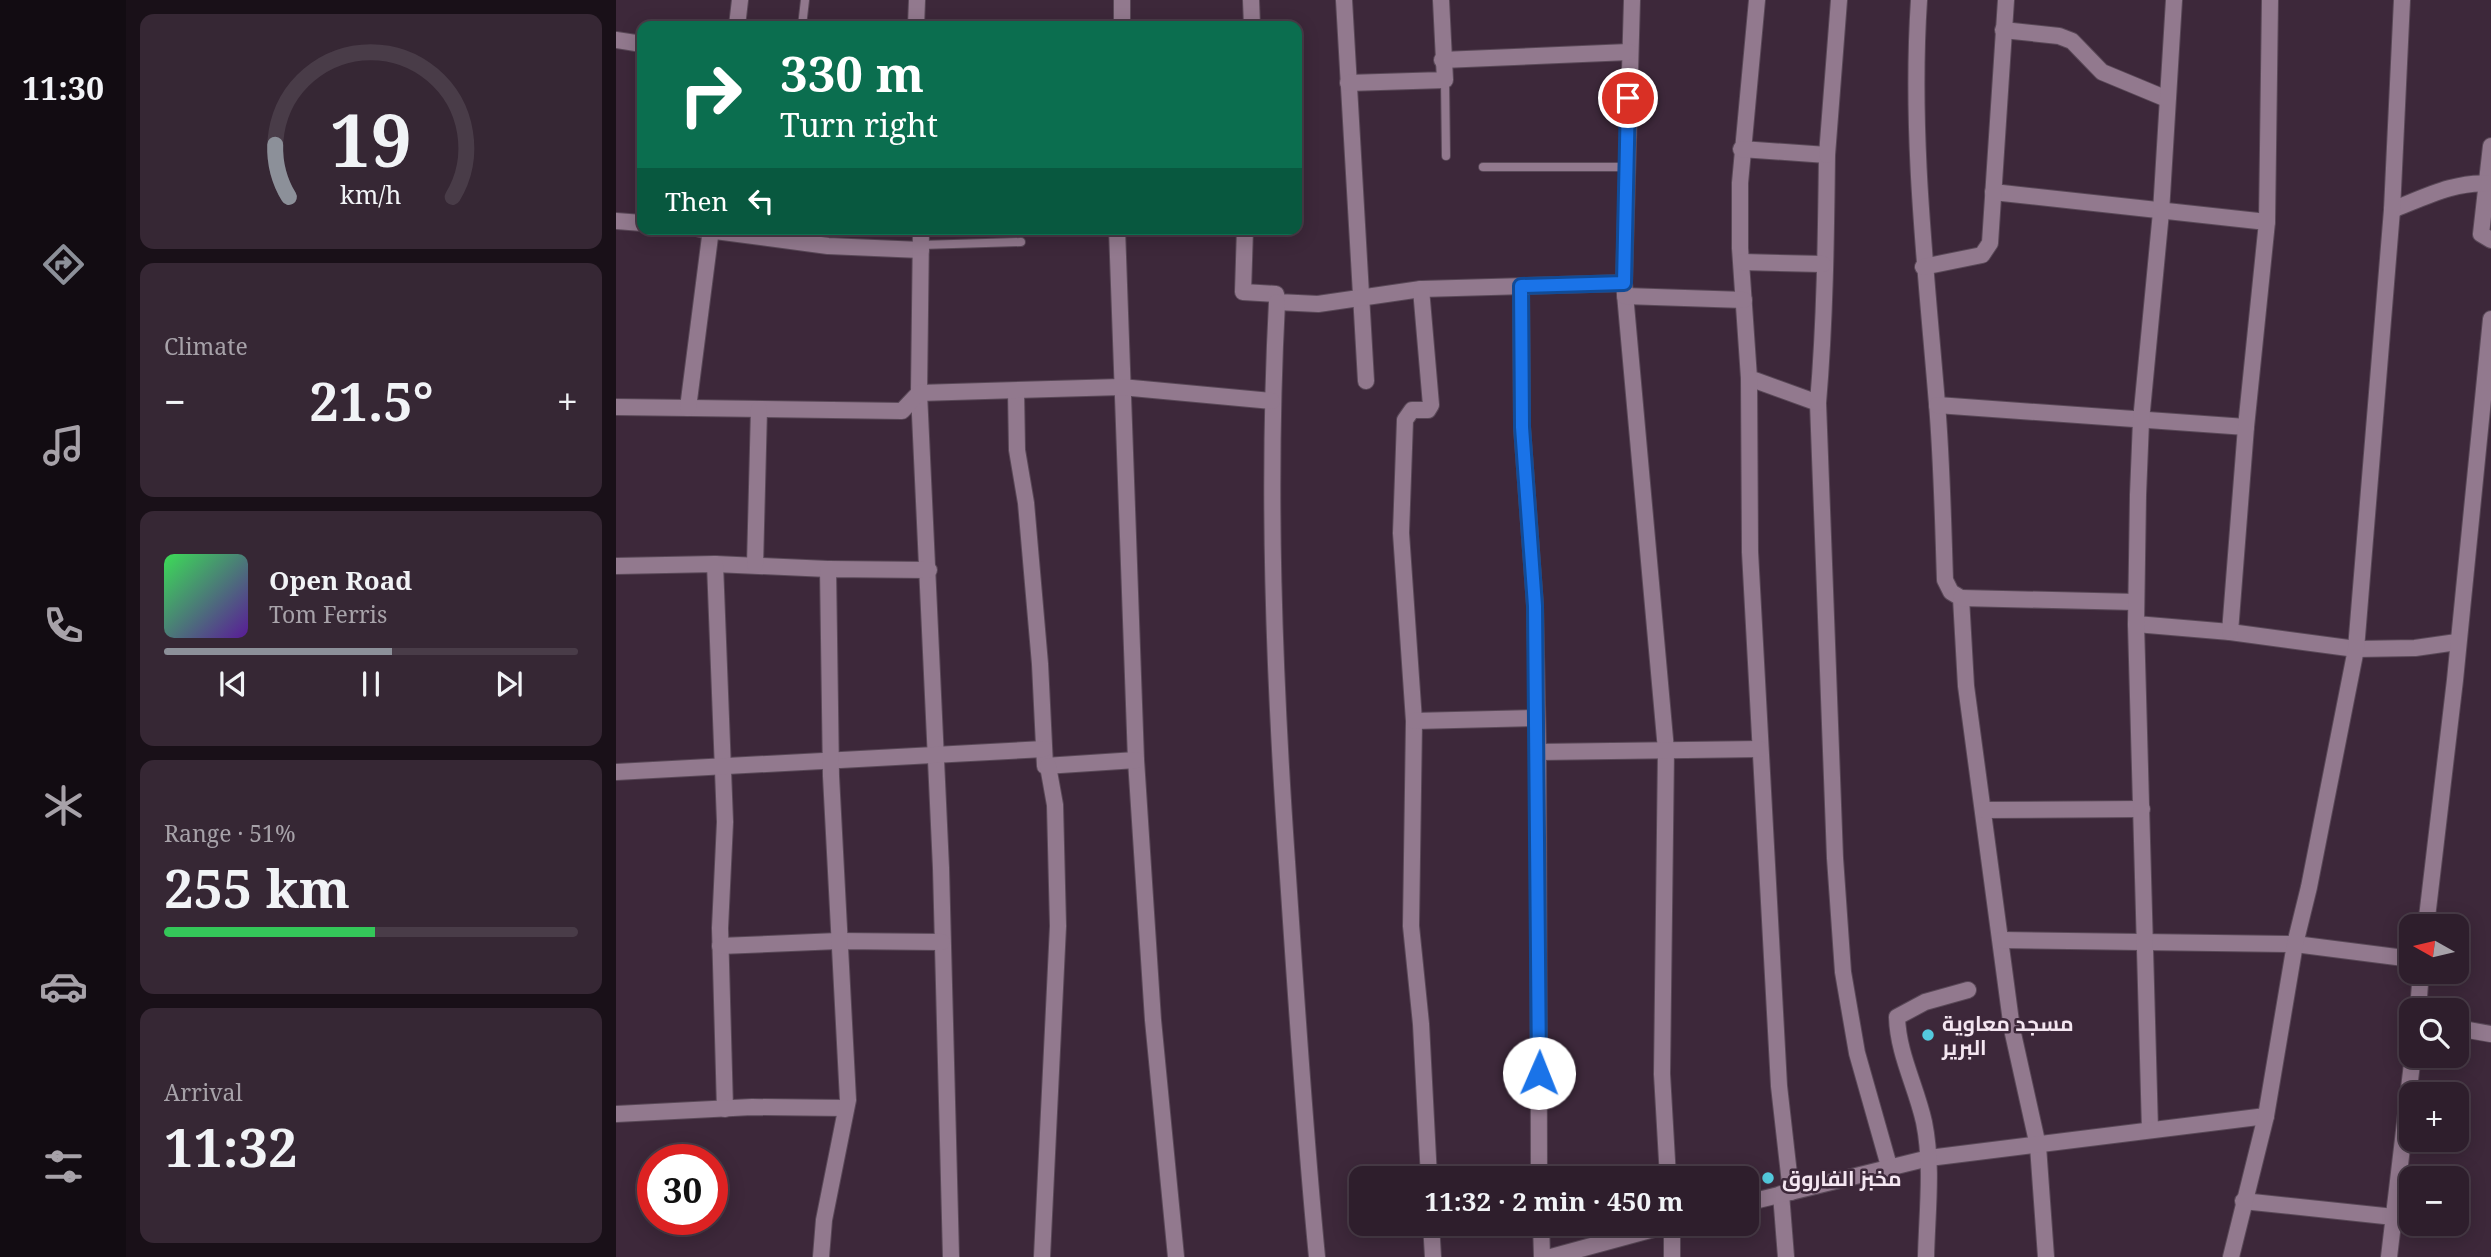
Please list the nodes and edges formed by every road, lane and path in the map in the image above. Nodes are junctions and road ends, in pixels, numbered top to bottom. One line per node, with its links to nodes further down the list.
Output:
1 (740, 0): 17 (street)
2 (805, 0): 18 (lane)
3 (917, 0): 19 (street)
4 (1122, 0): 20 (street)
5 (1251, 0): 21 (street)
6 (1344, 0): 28 (street)
7 (1441, 0): 26 (street)
8 (1632, 0): 25 (street)
9 (1757, 0): 31 (street)
10 (1839, 0): 32 (street)
11 (1919, 0): 52 (street)
12 (1999, 0): 13 (street)
13 (2006, 0): 22 (street)
14 (2174, 0): 29 (street)
15 (2270, 0): 41 (street)
16 (2402, 0): 38 (street)
17 (738, 21)
18 (803, 21)
19 (916, 21)
20 (1122, 21)
21 (1252, 21)
22 (2003, 30): 29 (street); 37 (street)
23 (616, 40): 24 (street)
24 (637, 43)
25 (1629, 52): 26 (street); 35 (street)
26 (1442, 60): 27 (street)
27 (1446, 80): 28 (street); 33 (lane)
28 (1348, 83): 56 (street)
29 (2167, 99): 39 (street)
30 (2491, 146): 36 (street)
31 (1741, 149): 32 (street); 50 (street)
32 (1827, 155): 51 (street)
33 (1446, 156)
34 (1483, 167): 35 (lane)
35 (1626, 167): 55 (street)
36 (2488, 183): 38 (street); 47 (street)
37 (1993, 192): 39 (street); 52 (street)
38 (2392, 210): 84 (street)
39 (2161, 212): 41 (street); 72 (street)
40 (616, 221): 42 (street)
41 (2267, 222): 73 (street)
42 (637, 223)
43 (707, 235): 70 (street)
44 (746, 235): 48 (street)
45 (1117, 235): 63 (street)
46 (1245, 235): 58 (street)
47 (2491, 240)
48 (921, 242): 49 (lane); 65 (street)
49 (1021, 242)
50 (1742, 262): 51 (street); 57 (street)
51 (1823, 264): 67 (street)
52 (1923, 267): 68 (street)
53 (1521, 286): 54 (street); 55 (street); 85 (street)
54 (1421, 289): 56 (street); 86 (street)
55 (1624, 290): 57 (street); 89 (street)
56 (1362, 298): 58 (street); 61 (street)
57 (1744, 300): 60 (street)
58 (1277, 302): 66 (street)
59 (2491, 319): 62 (street)
60 (1749, 378): 67 (street); 88 (street)
61 (1366, 382)
62 (2487, 383): 83 (street)
63 (1121, 387): 64 (street); 66 (street); 93 (street)
64 (1016, 391): 65 (street); 87 (street)
65 (919, 393): 71 (street); 78 (street)
66 (1272, 401): 134 (street)
67 (1818, 403): 121 (street)
68 (1937, 405): 72 (street); 79 (street)
69 (616, 407): 70 (street)
70 (688, 408): 71 (street)
71 (759, 409): 75 (street)
72 (2141, 421): 73 (street); 80 (street)
73 (2246, 427): 82 (street)
74 (715, 564): 75 (street); 76 (street); 95 (street)
75 (755, 565): 77 (street)
76 (616, 566)
77 (828, 569): 78 (street); 92 (street)
78 (929, 570): 91 (street)
79 (1961, 598): 80 (street); 98 (street)
80 (2136, 602): 81 (street)
81 (2136, 624): 82 (street); 97 (street)
82 (2231, 632): 84 (street)
83 (2458, 642): 84 (street); 99 (street)
84 (2356, 649): 104 (street)
85 (1537, 719): 86 (street); 90 (street)
86 (1414, 721): 118 (street)
87 (1045, 749): 91 (street); 94 (street)
88 (1760, 749): 89 (street); 122 (street)
89 (1666, 750): 90 (street); 120 (street)
90 (1538, 752): 119 (street)
91 (936, 753): 92 (street); 102 (street)
92 (831, 759): 95 (street); 101 (street)
93 (1136, 760): 94 (street); 133 (street)
94 (1048, 766): 132 (street)
95 (720, 768): 96 (street); 105 (street)
96 (616, 772)
97 (2141, 809): 98 (street); 103 (street)
98 (1983, 810): 100 (street)
99 (2427, 914)
100 (2001, 940): 103 (street); 116 (street)
101 (838, 941): 102 (street); 105 (street); 111 (street)
102 (943, 942): 131 (street)
103 (2143, 943): 104 (street); 115 (street)
104 (2295, 944): 106 (street); 114 (street)
105 (720, 946): 112 (street)
106 (2399, 957)
107 (1968, 990): 117 (street)
108 (2469, 1030): 109 (street)
109 (2491, 1034)
110 (2411, 1068): 125 (street)
111 (846, 1108): 112 (street); 130 (street)
112 (725, 1109): 113 (street)
113 (616, 1114)
114 (2266, 1116): 115 (street); 124 (street)
115 (2150, 1130): 116 (street)
116 (2038, 1146): 117 (street); 141 (street)
117 (1930, 1158): 121 (street); 140 (street)
118 (1428, 1166)
119 (1539, 1166)
120 (1667, 1166)
121 (1889, 1167): 122 (street)
122 (1786, 1193): 123 (street); 139 (street)
123 (1759, 1200)
124 (2243, 1201): 125 (street); 142 (street)
125 (2394, 1217): 143 (street)
126 (1432, 1236): 135 (street)
127 (1541, 1236): 136 (street)
128 (1629, 1236): 137 (street)
129 (1673, 1236): 138 (street)
130 (821, 1257)
131 (951, 1257)
132 (1042, 1257)
133 (1176, 1257)
134 (1317, 1257)
135 (1433, 1257)
136 (1542, 1257)
137 (1551, 1257)
138 (1672, 1257)
139 (1786, 1257)
140 (1926, 1257)
141 (2046, 1257)
142 (2231, 1257)
143 (2389, 1257)

